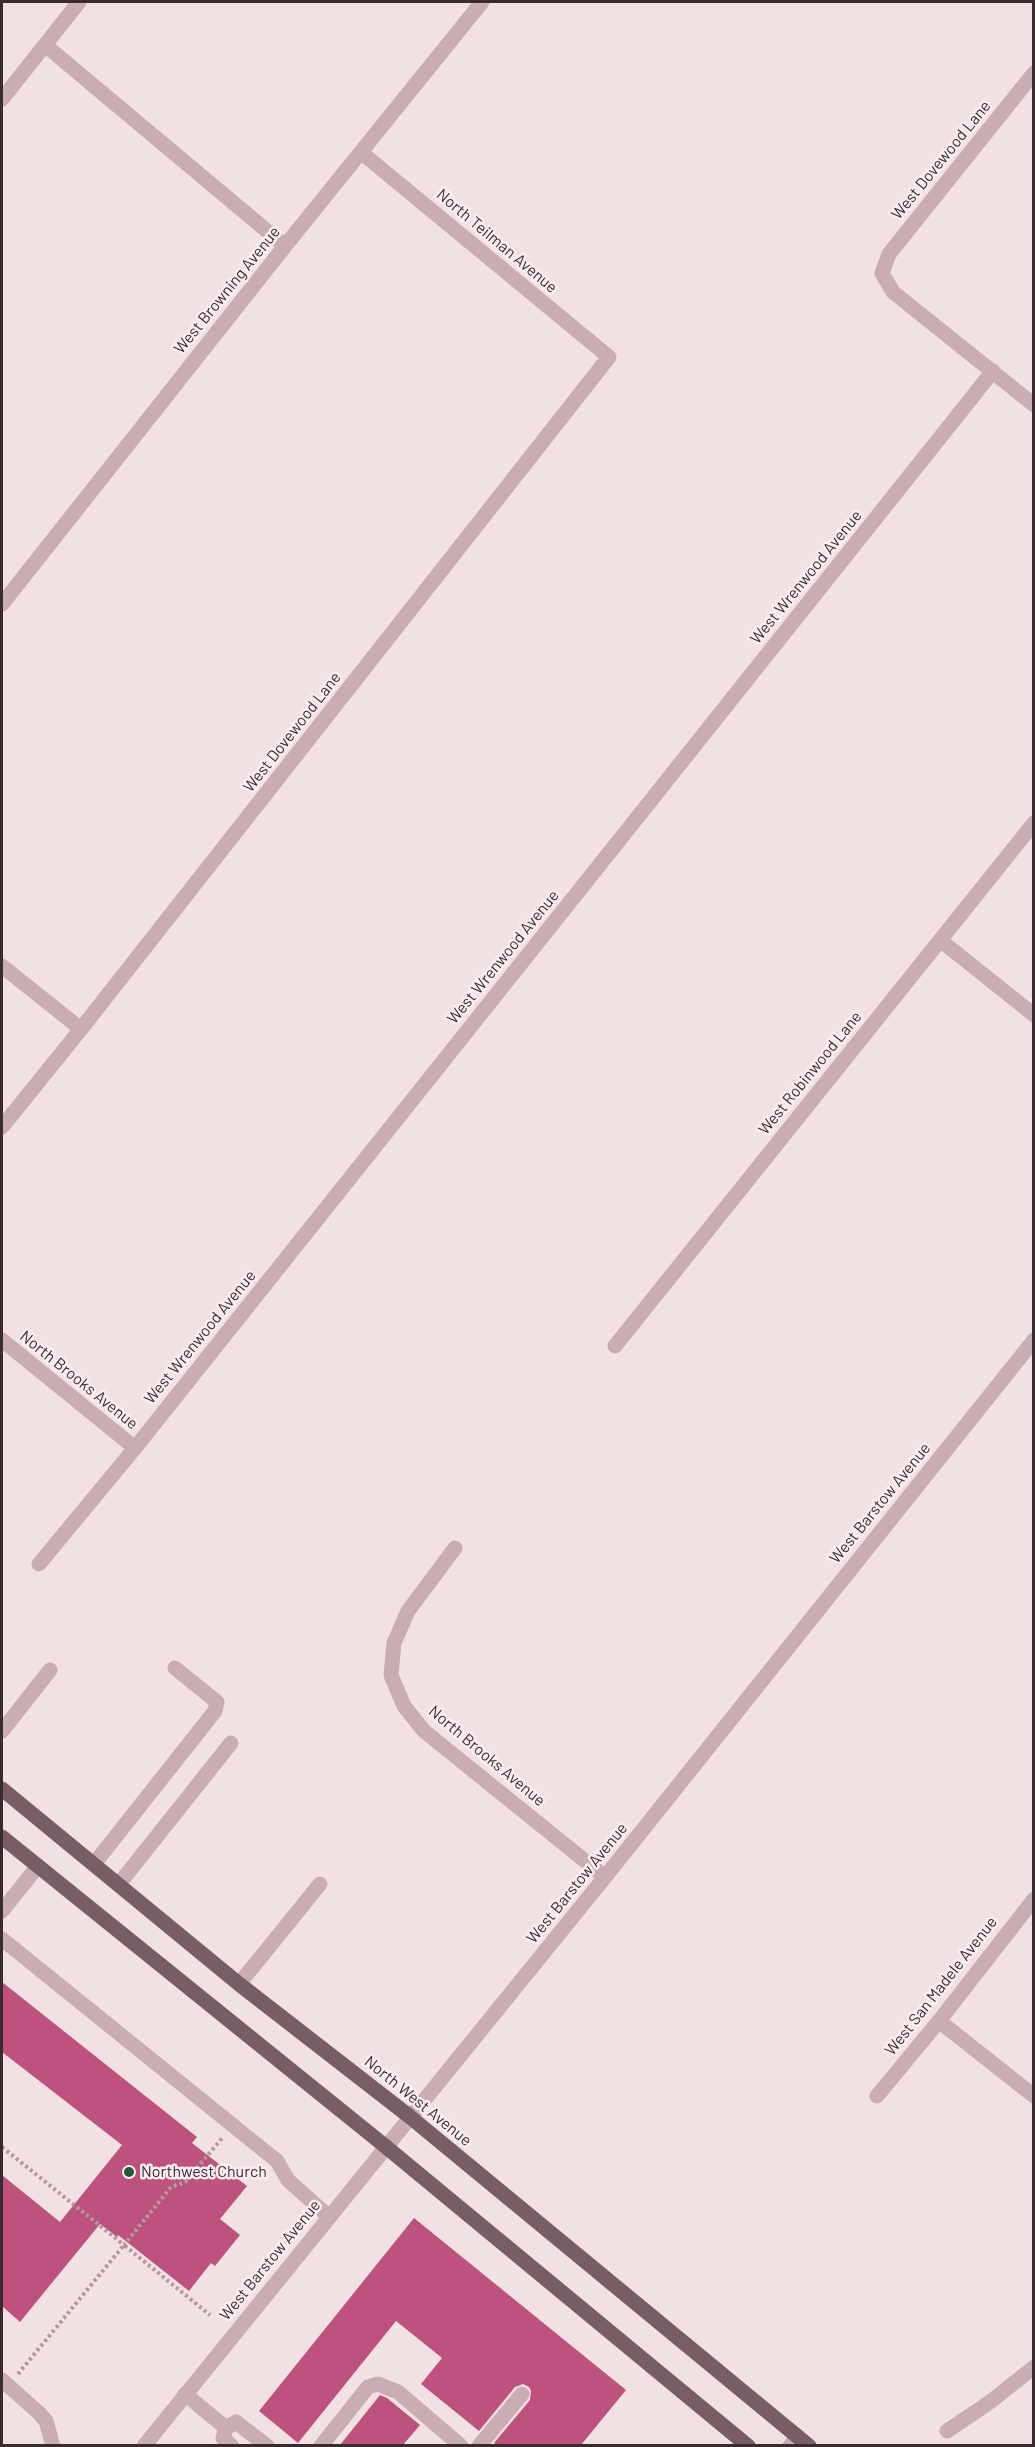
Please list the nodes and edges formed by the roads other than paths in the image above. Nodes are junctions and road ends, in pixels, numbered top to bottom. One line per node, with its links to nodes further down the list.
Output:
1 (79, 2): 3 (street)
2 (482, 2): 6 (street, West Browning Avenue)
3 (45, 45): 5 (street); 7 (street)
4 (1034, 73): 9 (street, West Dovewood Lane)
5 (2, 99)
6 (362, 153): 7 (street, West Browning Avenue); 8 (street, North Teilman Avenue)
7 (285, 246): 11 (street, West Browning Avenue)
8 (609, 357): 16 (street, West Dovewood Lane)
9 (993, 371): 10 (street); 21 (street, West Wrenwood Avenue)
10 (1034, 405)
11 (2, 603)
12 (1034, 823): 13 (street, West Robinwood Lane)
13 (940, 940): 15 (street); 20 (street, West Robinwood Lane)
14 (2, 966): 16 (street)
15 (1034, 1015)
16 (81, 1029): 17 (street, West Dovewood Lane)
17 (2, 1127)
18 (2, 1340): 21 (street, North Brooks Avenue)
19 (1034, 1340): 32 (street, West Barstow Avenue)
20 (615, 1346)
21 (135, 1448): 23 (street, West Wrenwood Avenue)
22 (455, 1548): 32 (street, North Brooks Avenue)
23 (39, 1564)
24 (175, 1668): 30 (street)
25 (50, 1670): 26 (street)
26 (2, 1731)
27 (231, 1743): 33 (street)
28 (2, 1789): 30 (main road, North West Avenue)
29 (2, 1837): 31 (main road)
30 (94, 1864): 33 (main road, North West Avenue)
31 (38, 1866): 36 (street); 43 (main road)
32 (605, 1877): 42 (street, West Barstow Avenue)
33 (119, 1884): 38 (main road, North West Avenue)
34 (320, 1884): 38 (street)
35 (1034, 1899): 39 (street, West San Madele Avenue)
36 (2, 1911)
37 (2, 1939): 44 (street)
38 (239, 1984): 42 (main road, North West Avenue)
39 (939, 2021): 40 (street, West San Madele Avenue); 41 (street)
40 (877, 2096)
41 (1034, 2096)
42 (409, 2116): 43 (street, West Barstow Avenue); 51 (main road, North West Avenue)
43 (385, 2146): 44 (street, West Barstow Avenue); 59 (main road)
44 (328, 2216): 47 (street, West Barstow Avenue)
45 (1034, 2367): 50 (street)
46 (5, 2383): 52 (street)
47 (185, 2394): 49 (street); 53 (street, West Barstow Avenue)
48 (522, 2394): 58 (street)
49 (226, 2428): 54 (street); 55 (street)
50 (947, 2431)
51 (799, 2442)
52 (53, 2445)
53 (144, 2445)
54 (232, 2445)
55 (267, 2445)
56 (321, 2445): 57 (street)
57 (461, 2445)
58 (479, 2445)
59 (748, 2445)

